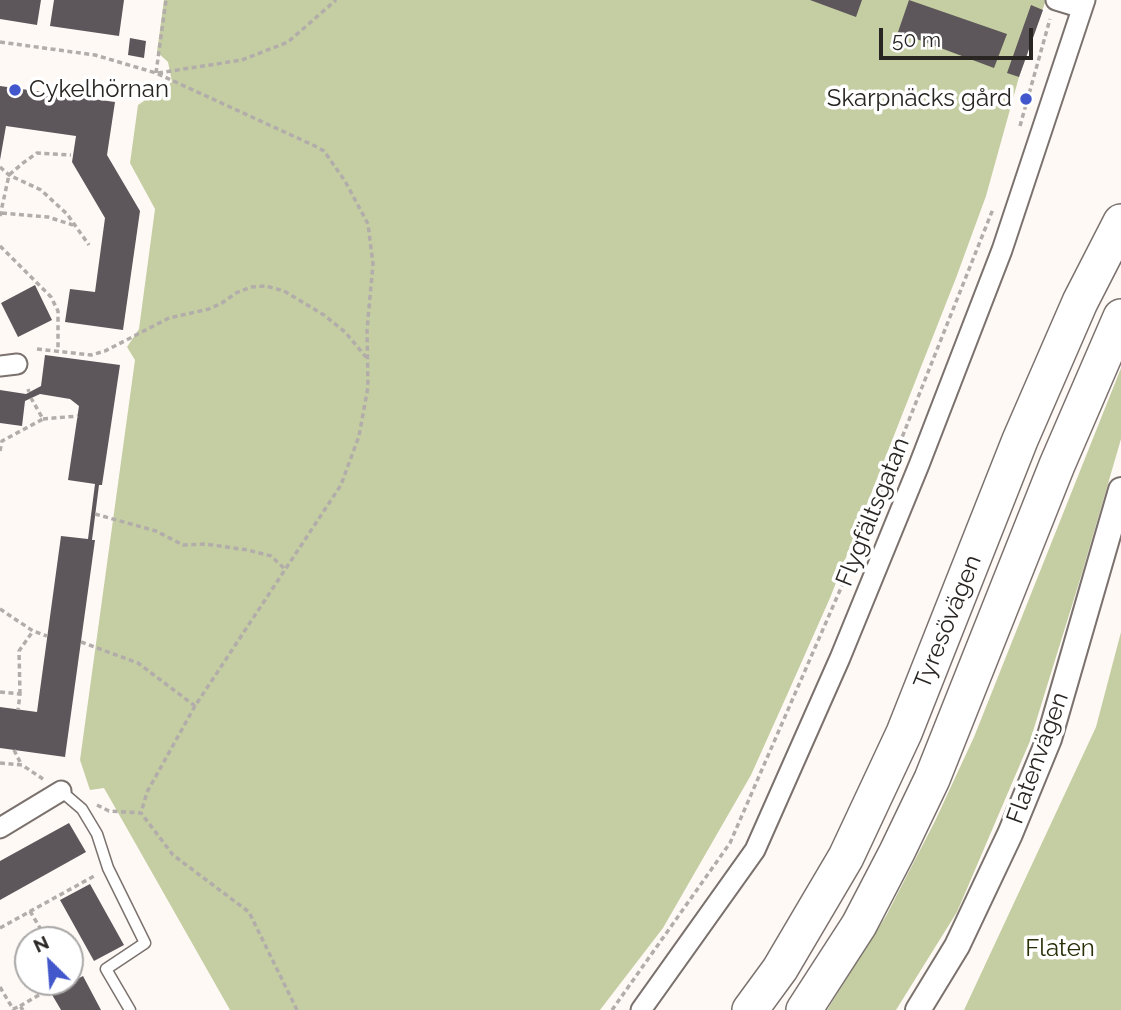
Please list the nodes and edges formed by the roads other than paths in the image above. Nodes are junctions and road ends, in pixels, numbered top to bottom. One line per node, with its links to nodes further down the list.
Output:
1 (1056, 0): 2 (street)
2 (1083, 4): 9 (street, Flygfältsgatan)
3 (1121, 222): 10 (highway, Tyresövägen)
4 (1121, 317): 11 (highway, Tyresövägen)
5 (1119, 506): 12 (street, Flatenvägen)
6 (61, 791): 7 (street); 8 (lane)
7 (0, 828)
8 (130, 1010)
9 (641, 1010)
10 (750, 1010)
11 (804, 1010)
12 (918, 1010)

